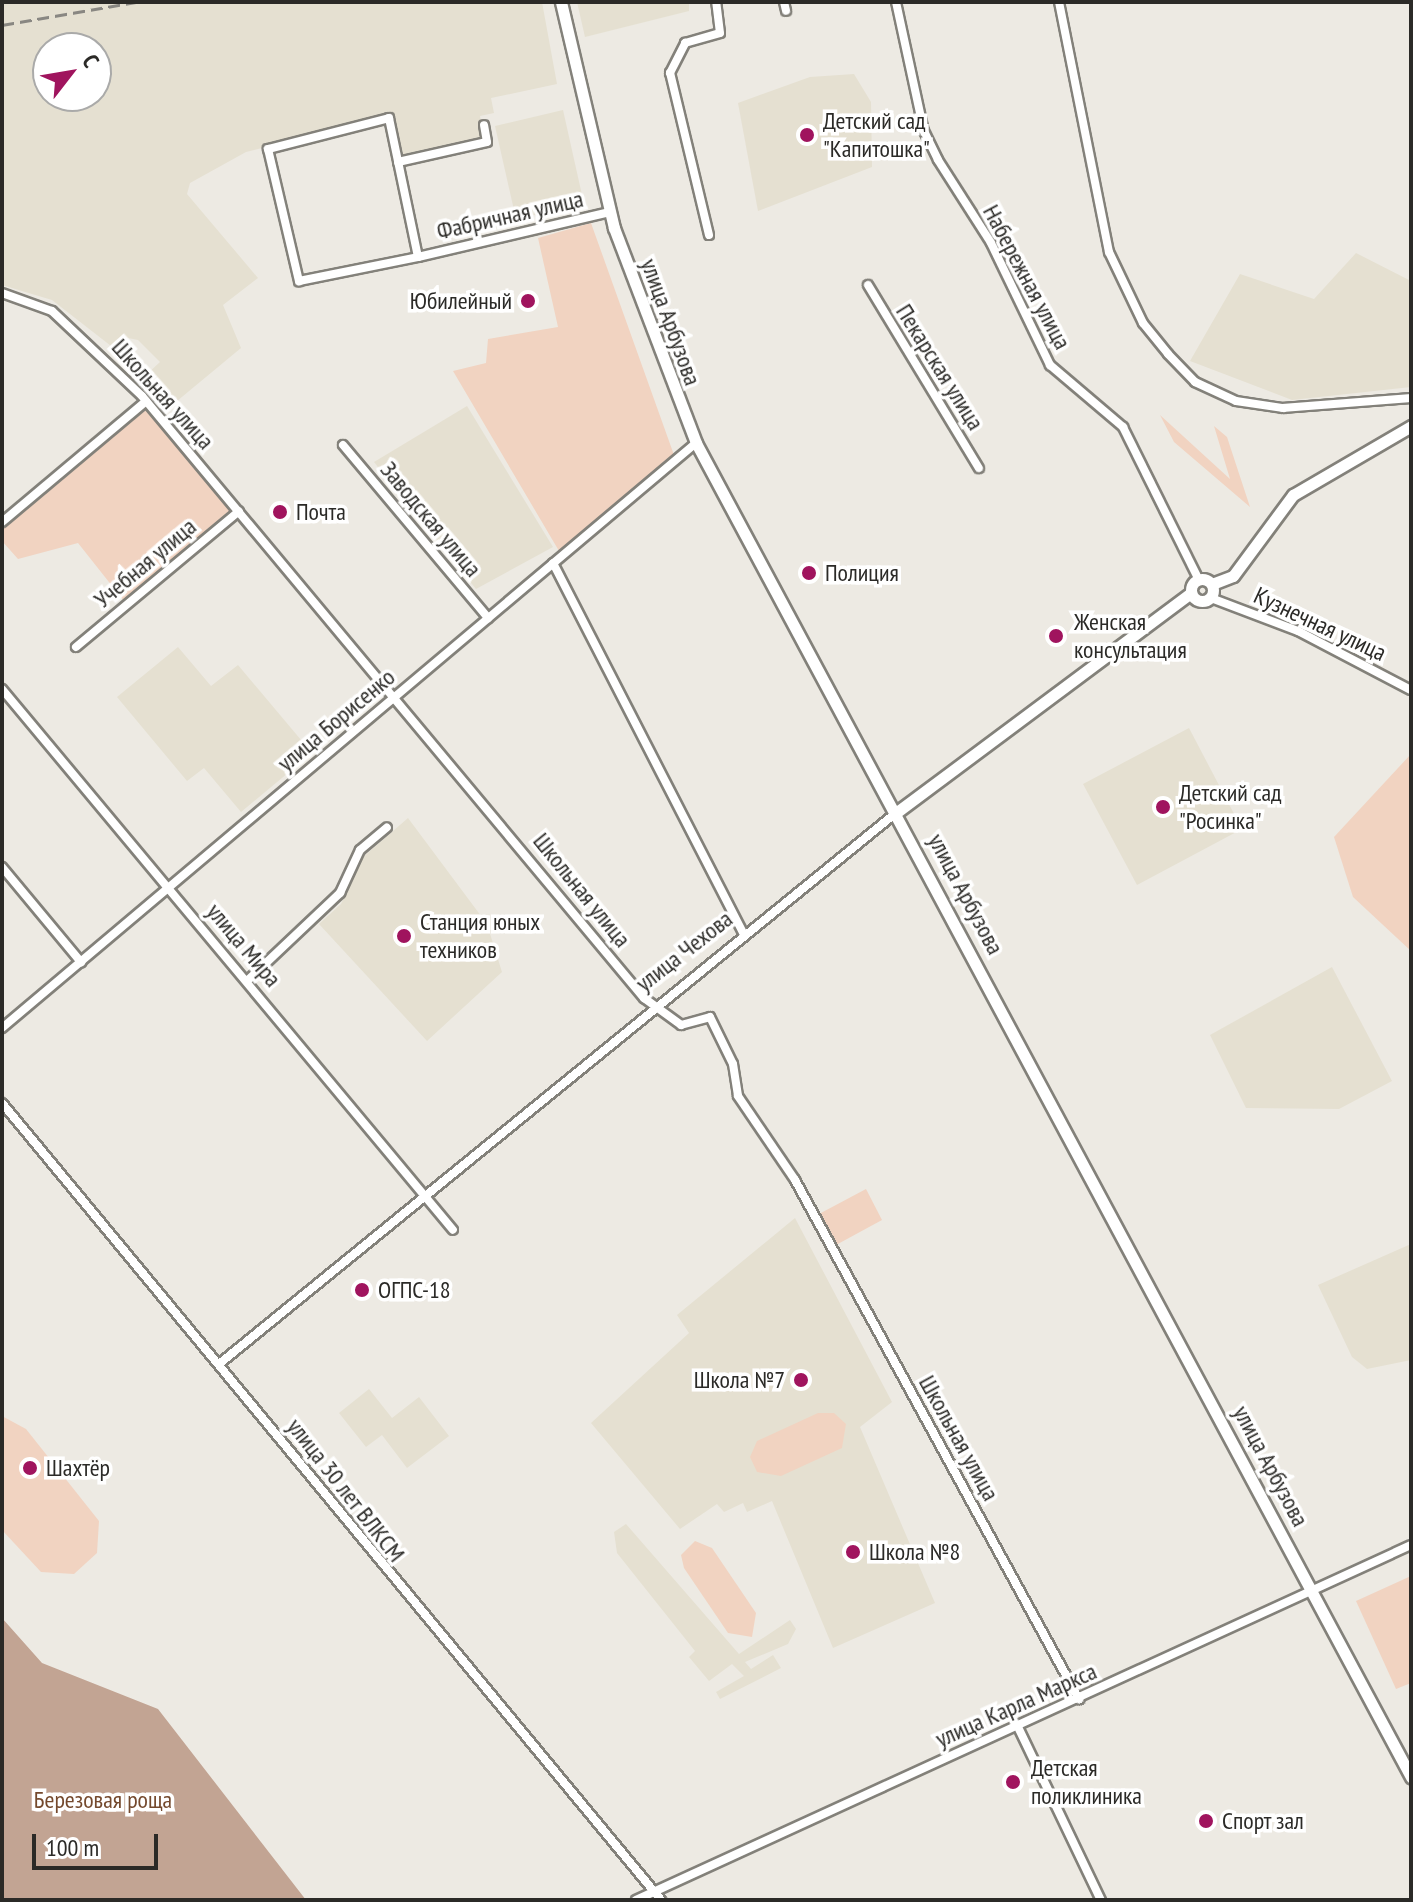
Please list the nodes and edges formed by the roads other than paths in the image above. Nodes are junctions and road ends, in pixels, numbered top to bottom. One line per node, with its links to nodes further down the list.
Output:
1 (561, 2): 7 (street, улица Арбузова)
2 (716, 2): 8 (street)
3 (896, 2): 21 (street, Набережная улица)
4 (1059, 2): 12 (street)
5 (484, 125): 6 (street)
6 (398, 162): 9 (street, Фабричная улица); 9 (street, Фабричная улица)
7 (610, 212): 9 (street, Фабричная улица); 15 (street, улица Арбузова)
8 (709, 235)
9 (418, 257)
10 (868, 285): 17 (street, Пекарская улица)
11 (2, 293): 13 (street, Школьная улица)
12 (1411, 398)
13 (146, 401): 18 (street, Школьная улица); 19 (street)
14 (1411, 426): 22 (street)
15 (696, 443): 20 (street, улица Борисенко); 30 (street, улица Арбузова)
16 (343, 445): 25 (street, Заводская улица)
17 (979, 468)
18 (239, 511): 26 (street, Учебная улица); 29 (street, Школьная улица)
19 (2, 522)
20 (553, 563): 25 (street, улица Борисенко); 34 (street)
21 (1199, 580): 22 (street); 23 (street)
22 (1212, 584): 24 (street)
23 (1191, 593): 24 (street); 30 (street, улица Чехова)
24 (1211, 598): 28 (street, Кузнечная улица)
25 (488, 618): 29 (street, улица Борисенко)
26 (76, 647)
27 (2, 689): 33 (street, улица Мира)
28 (1411, 690)
29 (395, 697): 33 (street, улица Борисенко); 37 (street, Школьная улица)
30 (897, 812): 34 (street, улица Чехова); 44 (street, улица Арбузова)
31 (387, 827): 36 (street)
32 (2, 867): 35 (street)
33 (170, 886): 35 (street, улица Борисенко); 36 (street, улица Мира)
34 (743, 933): 37 (street, улица Чехова)
35 (81, 962): 38 (street, улица Борисенко)
36 (248, 980): 40 (street, улица Мира)
37 (657, 1001): 40 (street, улица Чехова); 45 (street, Школьная улица)
38 (2, 1028)
39 (2, 1103): 42 (street, улица 30 лет ВЛКСМ)
40 (422, 1191): 41 (street, улица Мира); 42 (street, улица Чехова)
41 (453, 1230)
42 (219, 1364): 48 (street, улица 30 лет ВЛКСМ)
43 (1411, 1545): 44 (street, улица Карла Маркса)
44 (1312, 1592): 45 (street, улица Карла Маркса); 47 (street, улица Арбузова)
45 (1079, 1699): 46 (street, улица Карла Маркса)
46 (1018, 1727): 48 (street, улица Карла Маркса); 51 (street)
47 (1411, 1777)
48 (654, 1891): 49 (street, улица Карла Маркса); 50 (street, улица 30 лет ВЛКСМ)
49 (636, 1900)
50 (661, 1900)
51 (1101, 1900)

